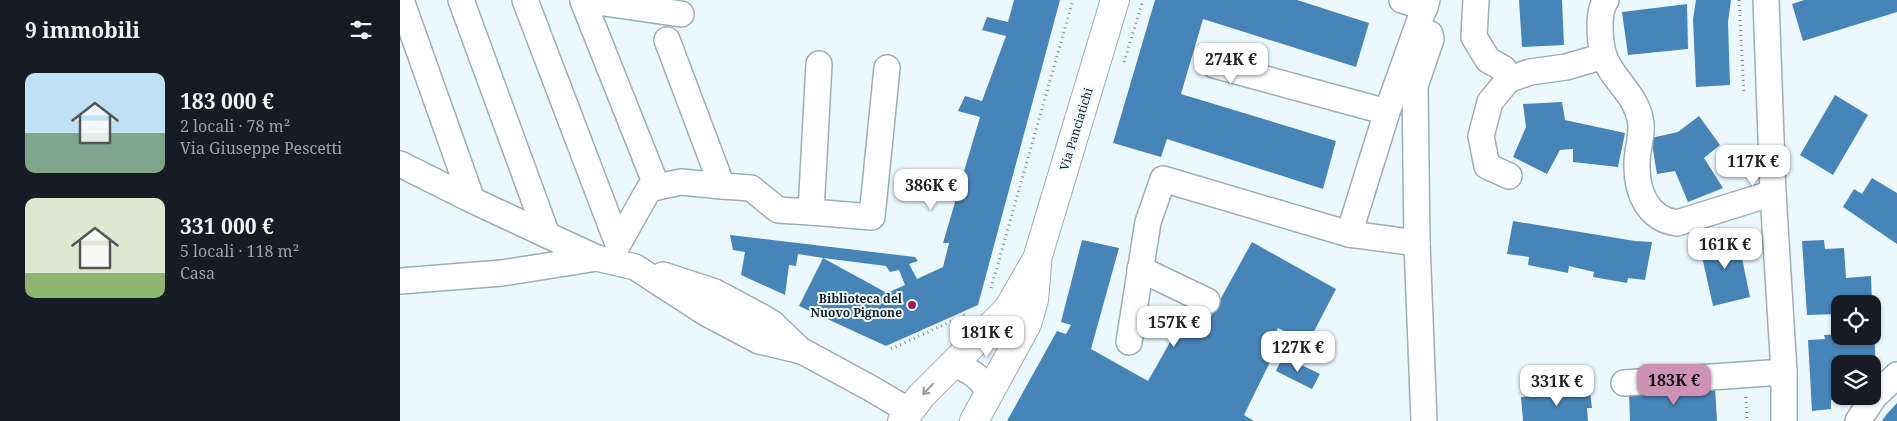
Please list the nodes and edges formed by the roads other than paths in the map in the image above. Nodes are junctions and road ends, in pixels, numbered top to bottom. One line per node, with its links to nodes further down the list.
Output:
1 (401, 0): 23 (street)
2 (461, 0): 26 (street)
3 (525, 0): 28 (street)
4 (583, 0): 10 (street); 21 (street)
5 (1115, 0): 29 (main road, Via Panciatichi)
6 (1476, 0): 16 (street)
7 (1606, 0): 12 (street)
8 (1766, 0): 22 (street)
9 (1420, 2): 17 (street); 27 (street)
10 (682, 14)
11 (667, 40): 20 (street)
12 (1604, 56): 16 (street); 22 (street)
13 (819, 64): 24 (street)
14 (1214, 65): 17 (street)
15 (887, 68): 24 (street)
16 (1508, 80): 19 (street)
17 (1387, 112): 25 (street)
18 (400, 164): 23 (street)
19 (1509, 176)
20 (722, 186): 21 (street); 24 (street)
21 (657, 187): 28 (street)
22 (1773, 193): 35 (street)
23 (472, 200): 26 (street)
24 (811, 212)
25 (1349, 234): 27 (street); 30 (street)
26 (547, 235): 28 (street)
27 (1417, 242): 41 (street)
28 (608, 254): 31 (street); 39 (street)
29 (1037, 259): 34 (main road); 38 (main road)
30 (1140, 269): 32 (street); 33 (street)
31 (400, 281)
32 (1207, 301)
33 (1129, 342)
34 (952, 364): 38 (street); 39 (main road, one-way to 39)
35 (1784, 372): 37 (street); 42 (street)
36 (1897, 376): 43 (street)
37 (1624, 383)
38 (988, 393): 40 (main road)
39 (905, 416)
40 (974, 421)
41 (1424, 421)
42 (1784, 421)
43 (1858, 421)

